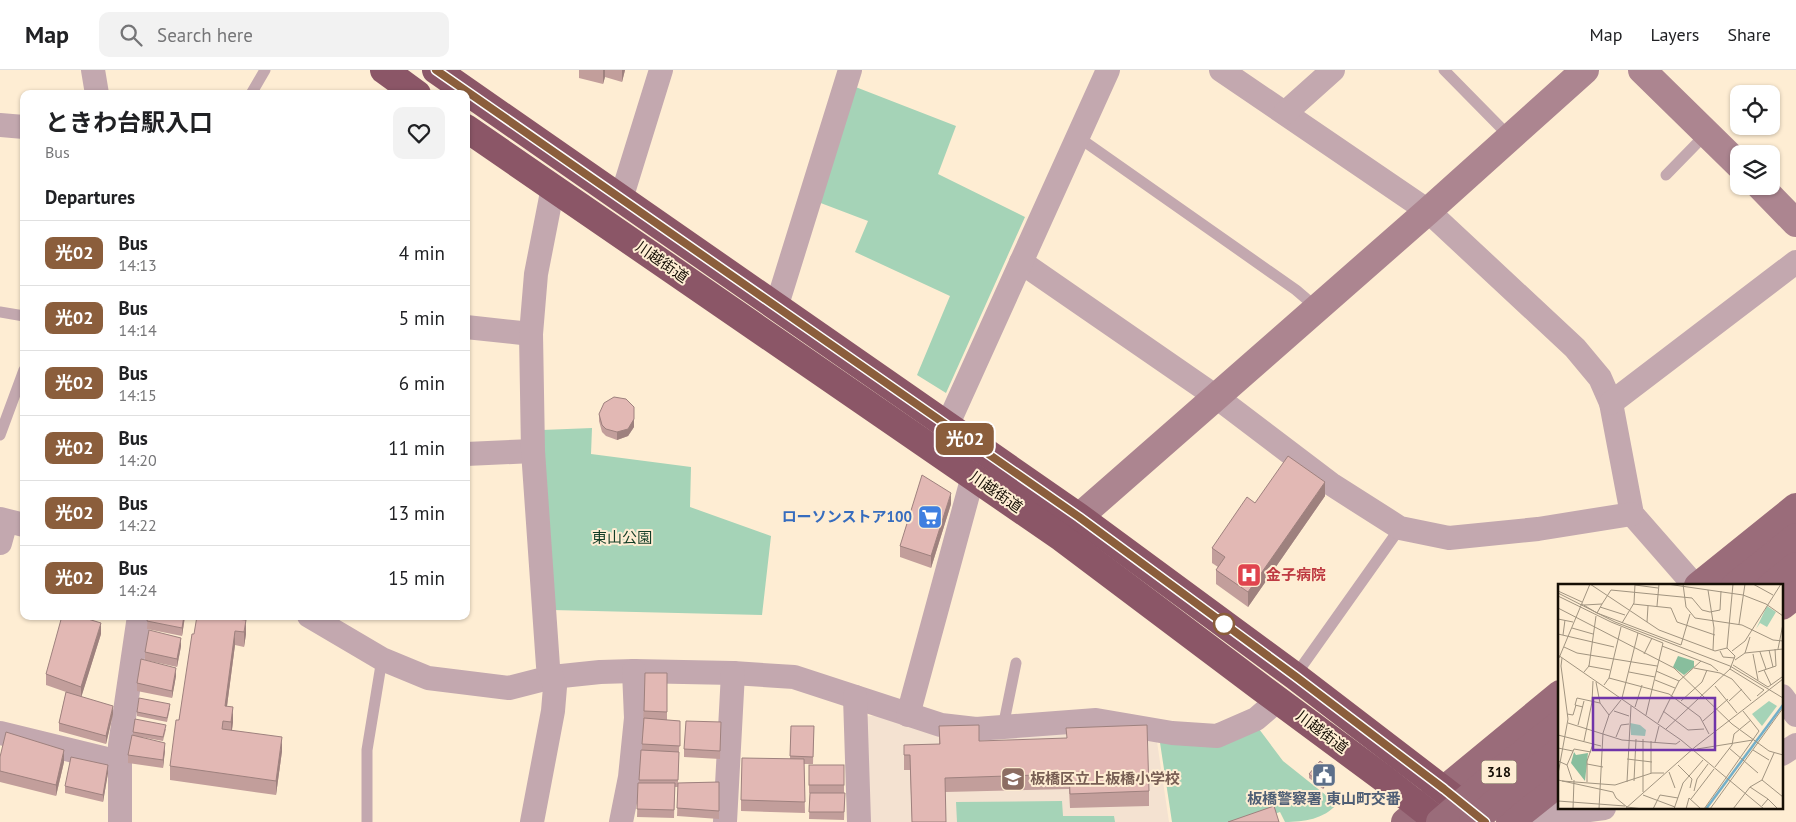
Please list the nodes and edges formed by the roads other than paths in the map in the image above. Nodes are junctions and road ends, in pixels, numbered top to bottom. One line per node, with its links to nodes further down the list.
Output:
1 (93, 70): 13 (street)
2 (265, 70): 14 (lane)
3 (384, 70): 15 (highway)
4 (436, 70): 16 (highway, 川越街道)
5 (661, 70): 29 (street)
6 (850, 70): 34 (street)
7 (1108, 70): 23 (street)
8 (1221, 70): 18 (street)
9 (1333, 70): 18 (street)
10 (1444, 70): 24 (lane)
11 (1585, 70): 24 (street)
12 (1642, 70): 22 (street)
13 (96, 90)
14 (253, 90)
15 (412, 90)
16 (465, 90)
17 (470, 94): 29 (highway, 川越街道)
18 (1285, 114): 30 (street)
19 (0, 125): 20 (street)
20 (20, 126)
21 (470, 131): 27 (highway, 川越街道)
22 (1707, 133): 25 (street); 26 (lane)
23 (1078, 137): 32 (street); 35 (lane)
24 (1510, 137): 30 (street)
25 (1730, 157)
26 (1666, 176)
27 (552, 187): 39 (street); 47 (highway, 川越街道)
28 (1769, 195): 31 (street)
29 (621, 199): 34 (highway, 川越街道)
30 (1428, 211): 35 (street); 42 (street)
31 (1796, 223)
32 (1021, 262): 41 (street); 43 (street)
33 (1796, 262): 42 (street)
34 (776, 308): 43 (highway, 川越街道)
35 (1317, 308): 41 (street)
36 (0, 312): 37 (lane)
37 (20, 315)
38 (470, 327): 39 (street)
39 (531, 334): 45 (street)
40 (20, 381): 44 (lane)
41 (1215, 396): 50 (street); 51 (street)
42 (1612, 403): 49 (street)
43 (947, 426): 50 (highway, 川越街道)
44 (0, 435)
45 (533, 451): 46 (street); 68 (street)
46 (470, 454)
47 (973, 476): 50 (highway, 川越街道); 73 (street)
48 (1796, 507): 55 (main road)
49 (1632, 514): 51 (street); 54 (street)
50 (1070, 527): 67 (highway, 川越街道); 72 (highway, 川越街道)
51 (1400, 528): 67 (lane)
52 (1796, 538): 56 (main road)
53 (1796, 566): 57 (main road)
54 (1694, 584)
55 (1699, 584)
56 (1738, 584)
57 (1774, 584)
58 (1796, 595): 59 (main road)
59 (1784, 604)
60 (138, 620): 81 (street)
61 (324, 620): 62 (street)
62 (344, 625): 63 (street)
63 (382, 659): 68 (street); 88 (lane)
64 (1016, 663): 76 (lane)
65 (634, 671): 66 (street); 68 (street); 90 (street)
66 (734, 673): 70 (street); 91 (street)
67 (1295, 676): 83 (highway, 川越街道)
68 (552, 677): 89 (street)
69 (1558, 696): 83 (main road)
70 (855, 697): 73 (street); 92 (street)
71 (1784, 699): 74 (street)
72 (1278, 700): 76 (street); 86 (highway, 川越街道)
73 (908, 715): 76 (street)
74 (1796, 716)
75 (1558, 726): 86 (main road, 318, bridge)
76 (1003, 727)
77 (0, 733): 81 (street)
78 (1796, 744): 80 (street)
79 (1558, 753): 93 (main road, 318, bridge)
80 (1784, 753)
81 (119, 762): 87 (street)
82 (1558, 784): 85 (main road)
83 (1444, 789): 86 (main road); 94 (highway, 川越街道)
84 (1590, 810): 85 (street)
85 (1517, 816)
86 (1427, 818)
87 (120, 822)
88 (368, 822)
89 (532, 822)
90 (621, 822)
91 (725, 822)
92 (859, 822)
93 (1473, 822)
94 (1485, 822)

